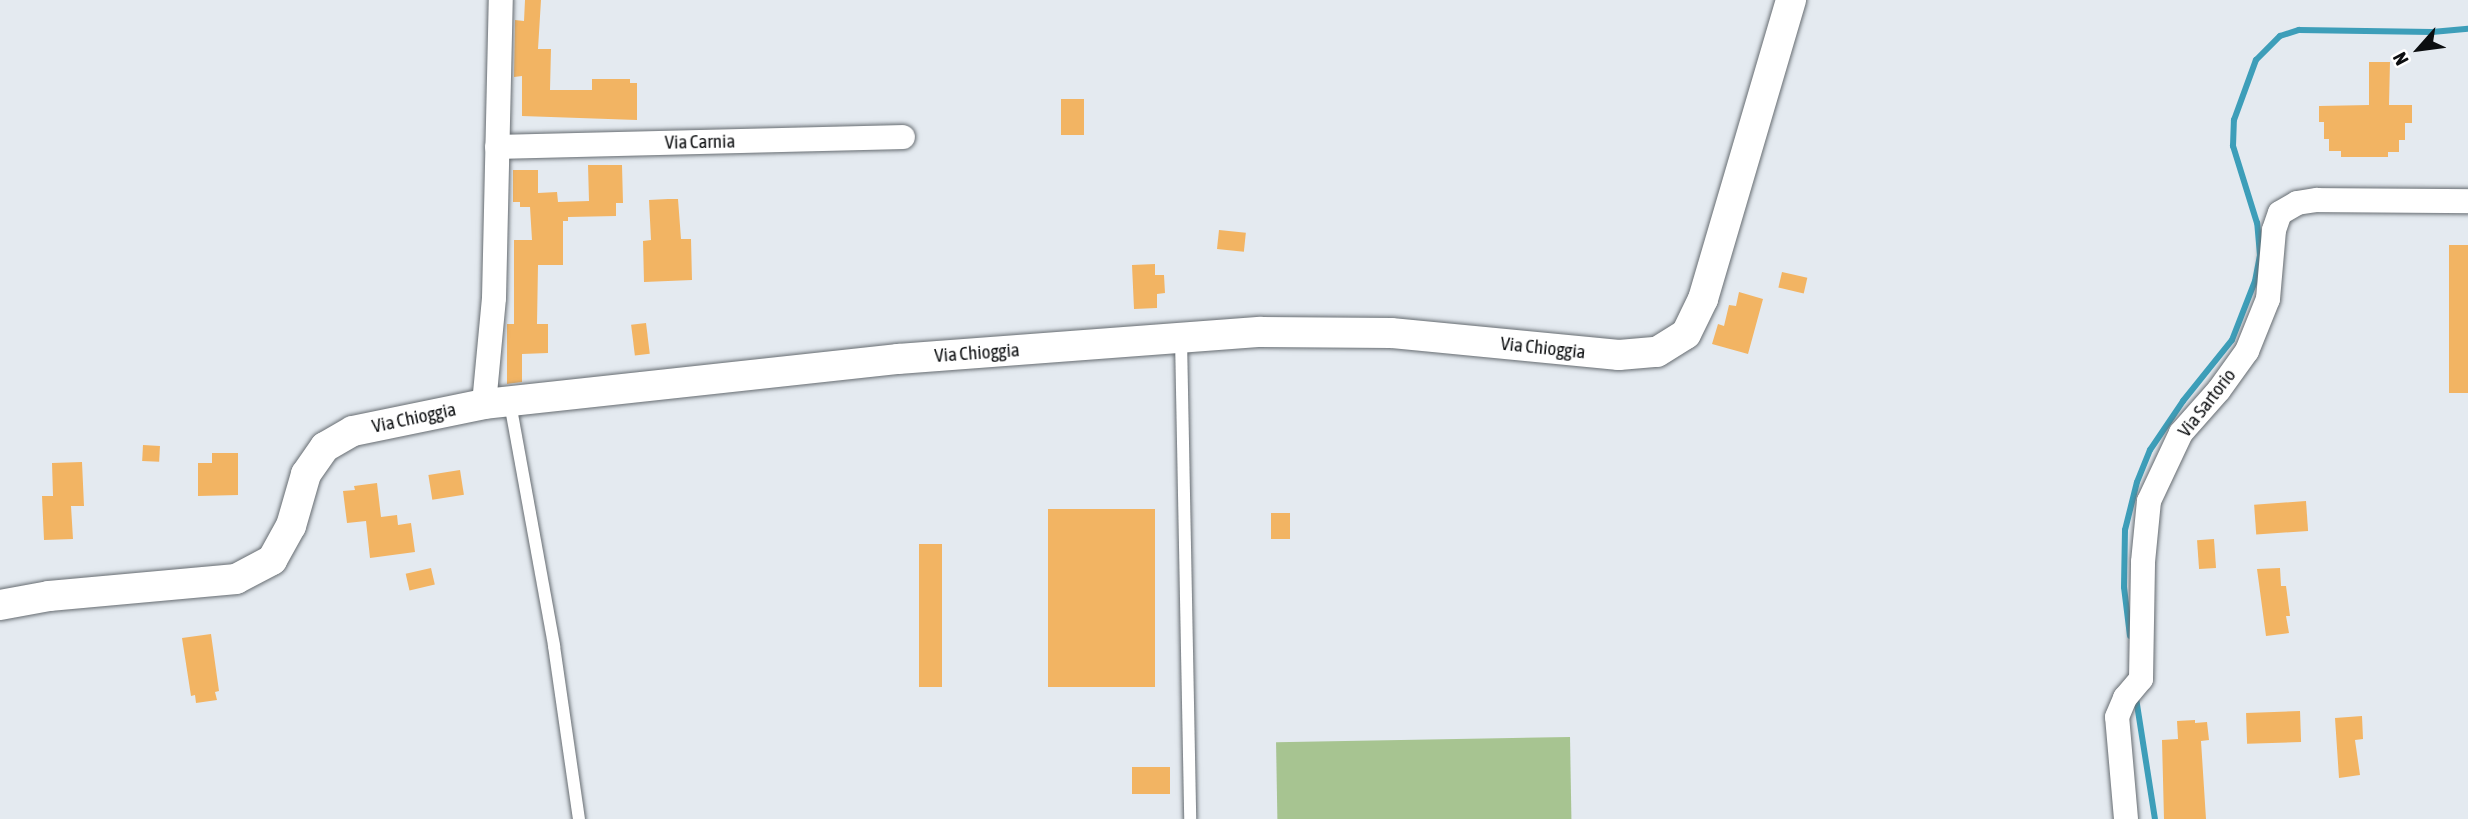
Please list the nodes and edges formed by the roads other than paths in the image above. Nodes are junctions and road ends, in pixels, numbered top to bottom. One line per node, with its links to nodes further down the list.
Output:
1 (501, 0): 4 (street)
2 (1791, 0): 6 (street, Via Chioggia)
3 (903, 138): 4 (street, Via Carnia)
4 (497, 147): 7 (street)
5 (2468, 201): 11 (street, Via Sartorio)
6 (1181, 338): 7 (street, Via Chioggia); 10 (lane)
7 (497, 404): 8 (street, Via Chioggia); 9 (lane)
8 (0, 605)
9 (579, 819)
10 (1190, 819)
11 (2126, 819)

